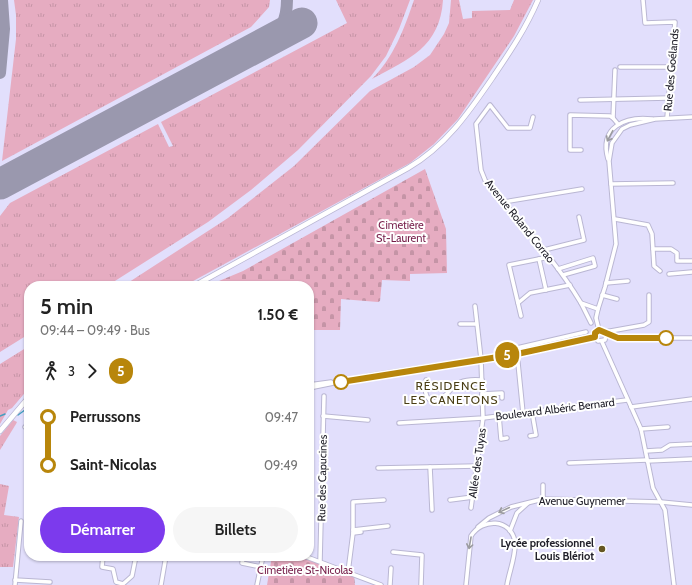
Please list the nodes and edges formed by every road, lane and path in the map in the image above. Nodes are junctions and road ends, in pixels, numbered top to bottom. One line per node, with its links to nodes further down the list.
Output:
1 (538, 0): 33 (street)
2 (643, 0): 4 (street, Rue des Goélands)
3 (620, 67): 4 (street)
4 (671, 67): 6 (street, Rue des Goélands)
5 (614, 70): 8 (street)
6 (668, 98): 8 (street); 12 (street, Rue des Goélands)
7 (580, 100): 8 (street)
8 (614, 100): 11 (street)
9 (533, 117): 20 (street, Avenue Roland Corrao)
10 (692, 117): 12 (street)
11 (613, 118): 14 (street); 15 (street)
12 (667, 118): 13 (street)
13 (655, 119): 14 (street); 16 (street)
14 (618, 124): 16 (street, one-way to 16)
15 (581, 150)
16 (609, 161): 18 (street)
17 (673, 183): 18 (street)
18 (611, 184): 22 (street)
19 (582, 189): 20 (street)
20 (504, 202): 24 (street, Avenue Roland Corrao)
21 (579, 217): 24 (street)
22 (615, 219): 23 (street); 35 (street)
23 (653, 249): 27 (street); 29 (street)
24 (544, 250): 25 (street, Avenue Roland Corrao)
25 (549, 257): 26 (street); 28 (street, Avenue Roland Corrao)
26 (539, 259): 37 (street); 41 (street)
27 (692, 261)
28 (558, 269): 32 (street, Avenue Roland Corrao); 32 (street)
29 (660, 271)
30 (692, 272): 31 (street)
31 (669, 274)
32 (563, 275): 36 (street, Avenue Roland Corrao)
33 (203, 281)
34 (628, 281): 35 (street)
35 (606, 283): 38 (street)
36 (570, 285): 37 (street); 42 (street, Avenue Roland Corrao)
37 (546, 290): 41 (street)
38 (602, 295): 40 (street); 44 (street)
39 (649, 295): 51 (street)
40 (617, 299)
41 (518, 303): 45 (street)
42 (581, 303): 44 (street); 46 (street, Avenue Roland Corrao)
43 (475, 306): 48 (street, Boulevard Albéric Bernard)
44 (598, 309): 49 (street)
45 (521, 316)
46 (591, 323)
47 (460, 324): 48 (street)
48 (476, 324): 59 (street, Boulevard Albéric Bernard)
49 (599, 330): 51 (street); 52 (street)
50 (586, 332): 54 (street)
51 (605, 333): 53 (street); 55 (street)
52 (595, 337): 55 (street); 56 (street)
53 (692, 338)
54 (552, 340): 56 (street); 57 (street)
55 (602, 342): 69 (street)
56 (553, 346): 58 (street)
57 (517, 348)
58 (517, 354): 59 (street); 73 (street)
59 (481, 359): 60 (street); 62 (street, Boulevard Albéric Bernard)
60 (352, 380): 63 (street); 64 (street)
61 (426, 380): 62 (street)
62 (482, 380): 65 (street, Boulevard Albéric Bernard)
63 (314, 384)
64 (314, 387)
65 (482, 394): 67 (street); 76 (street, Boulevard Albéric Bernard)
66 (324, 396): 74 (street, Rue des Capucines)
67 (502, 398)
68 (692, 399): 71 (street)
69 (627, 400): 71 (street); 72 (street, Boulevard Albéric Bernard)
70 (24, 403): 81 (street)
71 (631, 408): 80 (street)
72 (532, 412): 73 (street, Boulevard Albéric Bernard); 82 (street)
73 (523, 413): 75 (street, Boulevard Albéric Bernard)
74 (323, 416): 77 (street); 114 (street, Rue des Capucines)
75 (499, 416): 76 (street, Boulevard Albéric Bernard); 83 (street)
76 (483, 418): 78 (street, Boulevard Albéric Bernard); 89 (street, Allée des Tuyas)
77 (368, 420)
78 (399, 423)
79 (668, 427): 80 (street)
80 (641, 429): 85 (street)
81 (0, 431)
82 (530, 436)
83 (507, 438)
84 (692, 444): 85 (street)
85 (646, 451): 87 (street)
86 (692, 459): 87 (street)
87 (647, 461): 88 (street); 98 (street)
88 (569, 463)
89 (477, 466): 90 (street); 93 (street, Allée des Tuyas)
90 (430, 467): 91 (street); 101 (street)
91 (378, 468)
92 (543, 485): 94 (street)
93 (473, 497): 96 (street); 100 (street, Allée des Tuyas)
94 (543, 499): 97 (street, Avenue Guynemer); 98 (street, Avenue Guynemer)
95 (384, 500): 106 (street)
96 (450, 500)
97 (533, 501): 104 (street, Avenue Guynemer, one-way to 104); 105 (street)
98 (661, 502): 99 (street, Avenue Guynemer); 131 (street)
99 (692, 505)
100 (471, 508)
101 (432, 510)
102 (22, 521): 120 (street)
103 (388, 526): 106 (street)
104 (478, 527): 105 (street); 129 (street, one-way to 129)
105 (510, 531): 130 (street)
106 (353, 532): 107 (street); 119 (street)
107 (361, 532)
108 (393, 552): 128 (street)
109 (314, 559): 114 (street)
110 (103, 561): 111 (street)
111 (135, 561)
112 (165, 561): 124 (street)
113 (262, 561): 116 (street)
114 (320, 561): 119 (street)
115 (242, 563): 116 (street); 118 (street)
116 (261, 567): 125 (street)
117 (391, 568): 127 (street)
118 (240, 569)
119 (348, 572): 122 (street)
120 (15, 580): 121 (street); 123 (street)
121 (50, 582)
122 (369, 583): 126 (street)
123 (15, 585)
124 (161, 585)
125 (257, 585)
126 (381, 585)
127 (390, 585)
128 (421, 585)
129 (466, 585)
130 (506, 585)
131 (674, 585)

